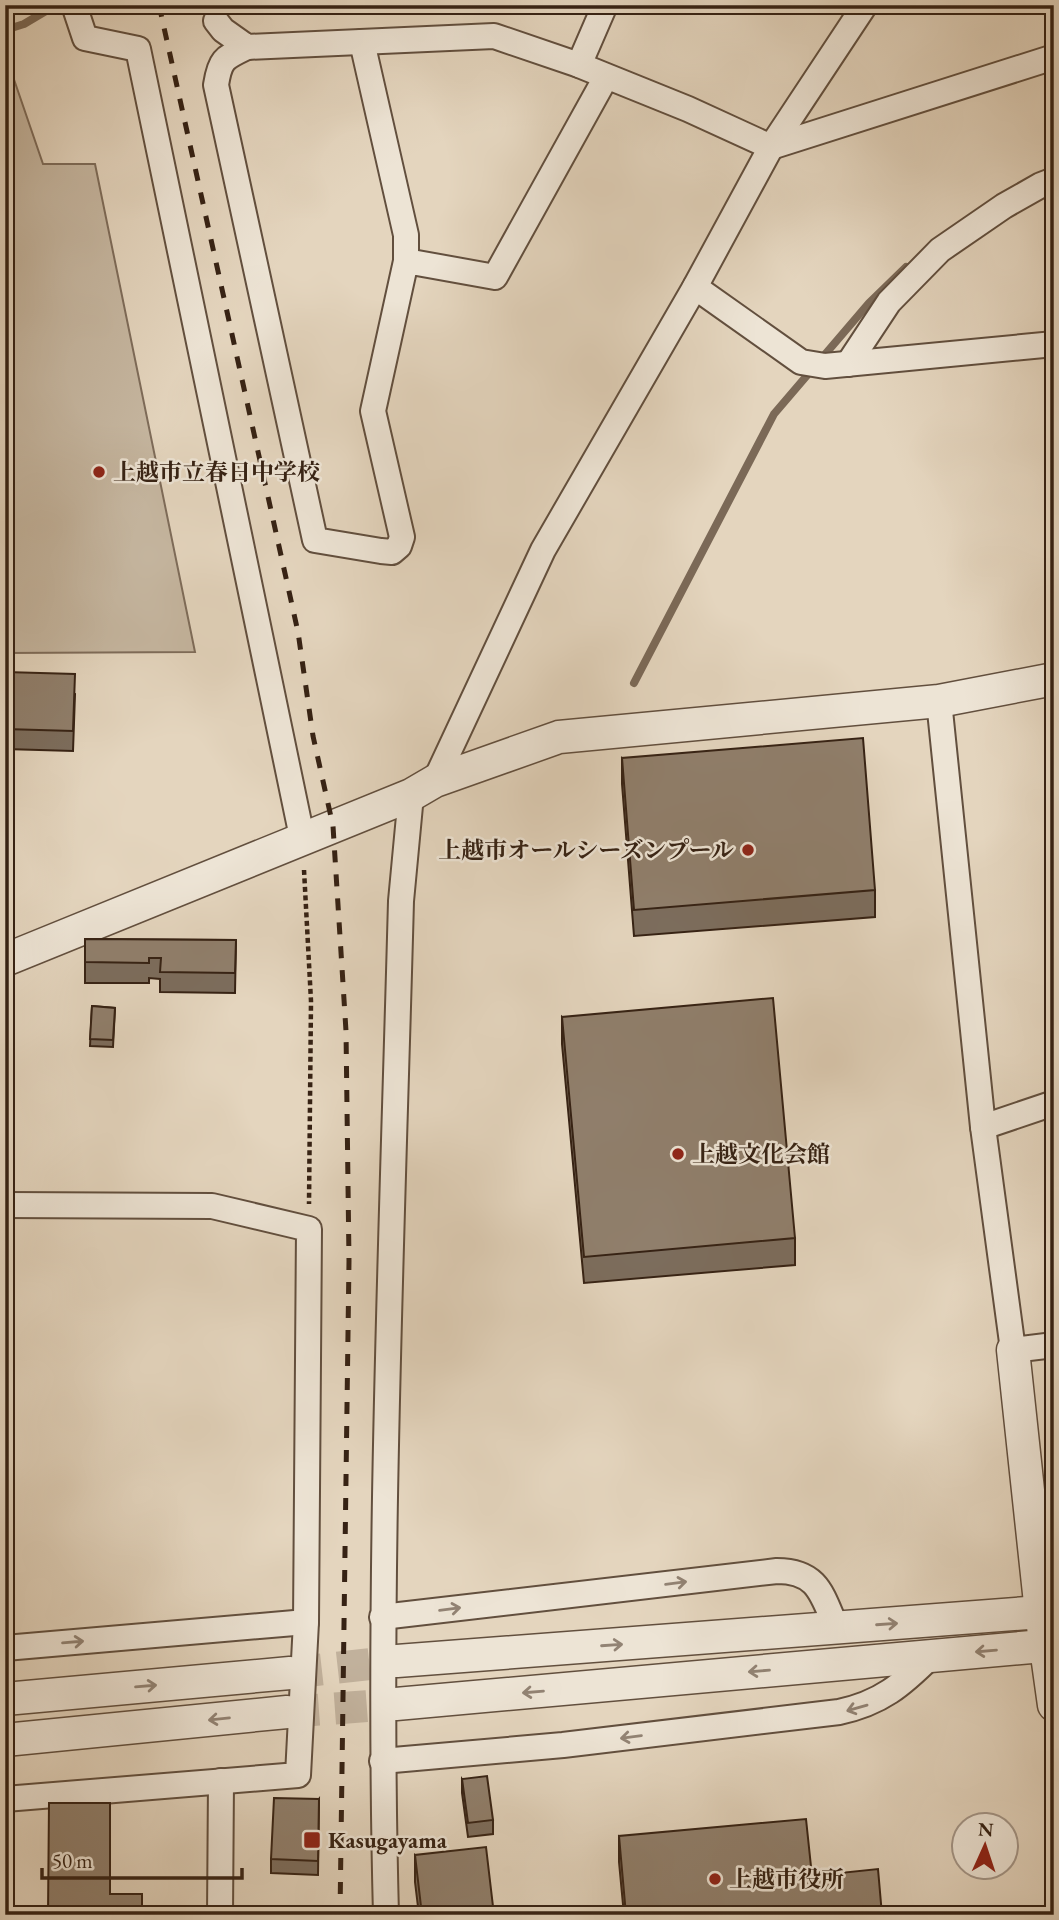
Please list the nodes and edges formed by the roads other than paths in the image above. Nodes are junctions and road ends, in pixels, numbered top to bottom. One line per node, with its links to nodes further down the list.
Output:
1 (74, 5): 19 (street)
2 (605, 5): 8 (street)
3 (865, 5): 10 (street)
4 (216, 21): 6 (street)
5 (362, 42): 6 (street); 8 (street); 12 (street)
6 (247, 47): 12 (street)
7 (1054, 57): 10 (street)
8 (579, 65): 9 (street)
9 (606, 77): 10 (street); 12 (street)
10 (771, 147): 13 (street)
11 (1054, 180): 15 (street)
12 (406, 261)
13 (695, 287): 15 (street); 18 (street)
14 (1054, 344): 15 (street)
15 (848, 364)
16 (1054, 679): 17 (street)
17 (939, 701): 18 (street); 22 (street)
18 (423, 788): 19 (street); 27 (street)
19 (302, 838): 20 (street)
20 (5, 960)
21 (1054, 1103): 22 (street)
22 (983, 1127): 25 (street)
23 (5, 1205): 28 (street)
24 (1054, 1345): 25 (street)
25 (1013, 1350): 26 (street)
26 (1048, 1611): 29 (street, one-way to 26); 30 (street)
27 (382, 1617): 29 (street, one-way to 29); 40 (street)
28 (306, 1622): 31 (street, one-way to 28); 41 (street)
29 (836, 1628): 33 (street, one-way to 29)
30 (1050, 1646): 32 (street, one-way to 32); 37 (street)
31 (5, 1648)
32 (932, 1655): 36 (street, one-way to 36); 40 (street, one-way to 40)
33 (397, 1661)
34 (290, 1673): 35 (street, one-way to 34)
35 (5, 1699)
36 (396, 1704)
37 (1054, 1705)
38 (287, 1712): 39 (street, one-way to 39)
39 (5, 1740)
40 (382, 1761): 44 (street)
41 (221, 1781): 42 (street); 43 (street)
42 (5, 1799)
43 (220, 1915)
44 (386, 1915)

